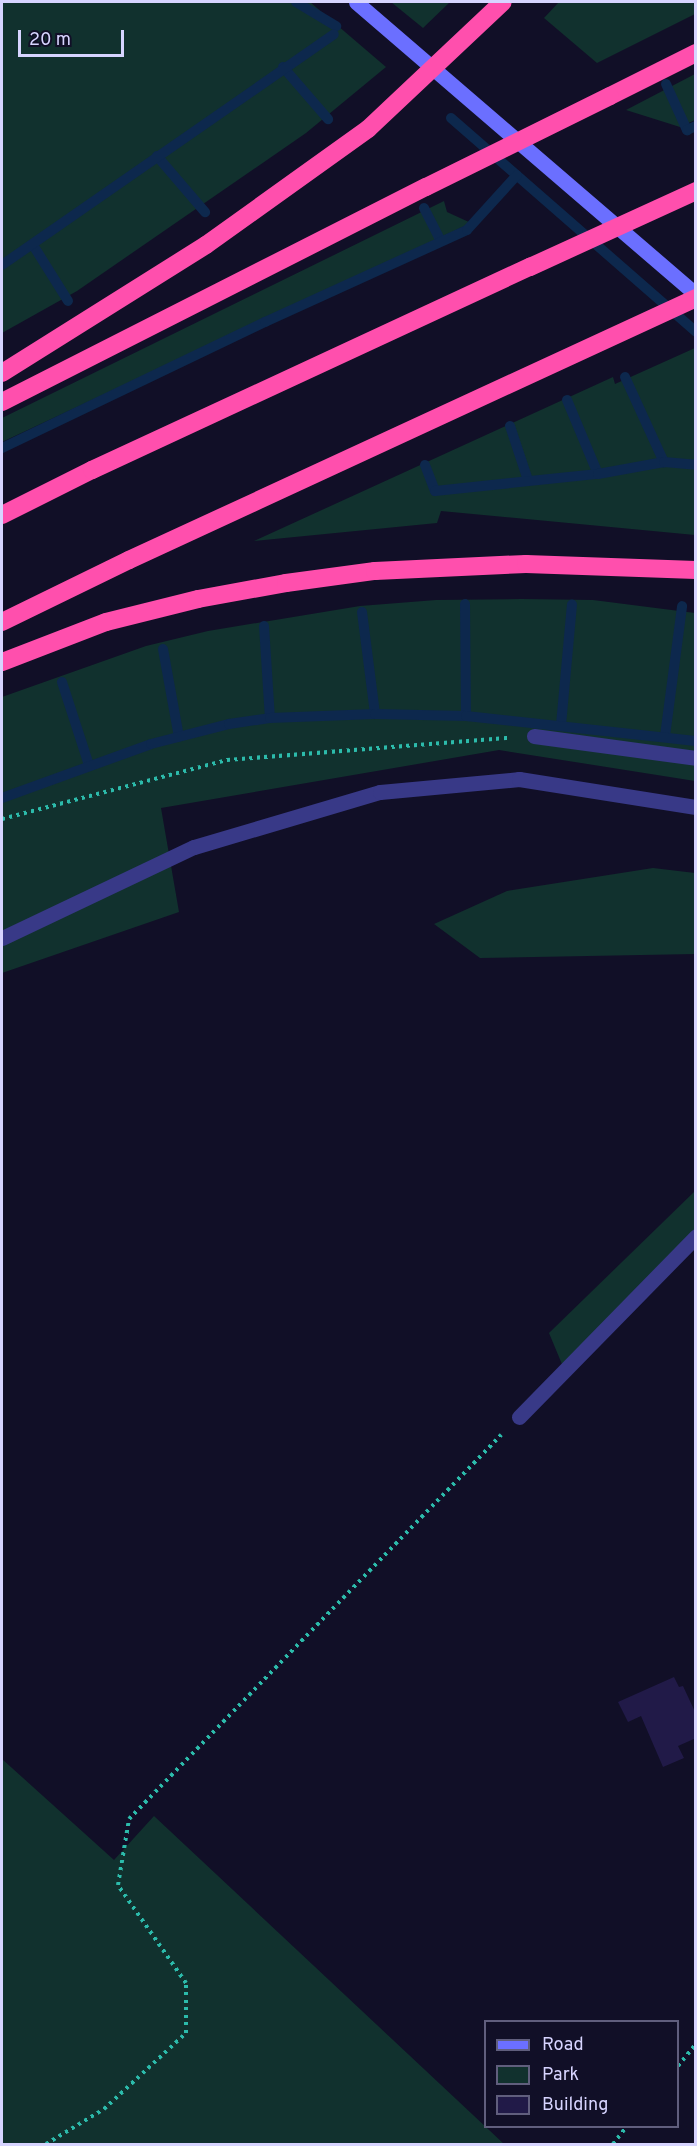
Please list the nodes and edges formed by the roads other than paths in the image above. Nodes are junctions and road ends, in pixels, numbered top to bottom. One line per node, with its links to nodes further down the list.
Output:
1 (356, 2): 5 (main road)
2 (503, 2): 6 (highway, bridge)
3 (696, 53): 7 (highway, bridge)
4 (696, 191): 8 (highway, bridge)
5 (696, 296): 10 (highway)
6 (2, 373)
7 (2, 402)
8 (2, 515)
9 (696, 570): 11 (highway)
10 (2, 622)
11 (2, 662)
12 (534, 736): 13 (street)
13 (696, 758)
14 (696, 807): 15 (street)
15 (2, 939)
16 (696, 1236): 17 (street)
17 (519, 1417)

